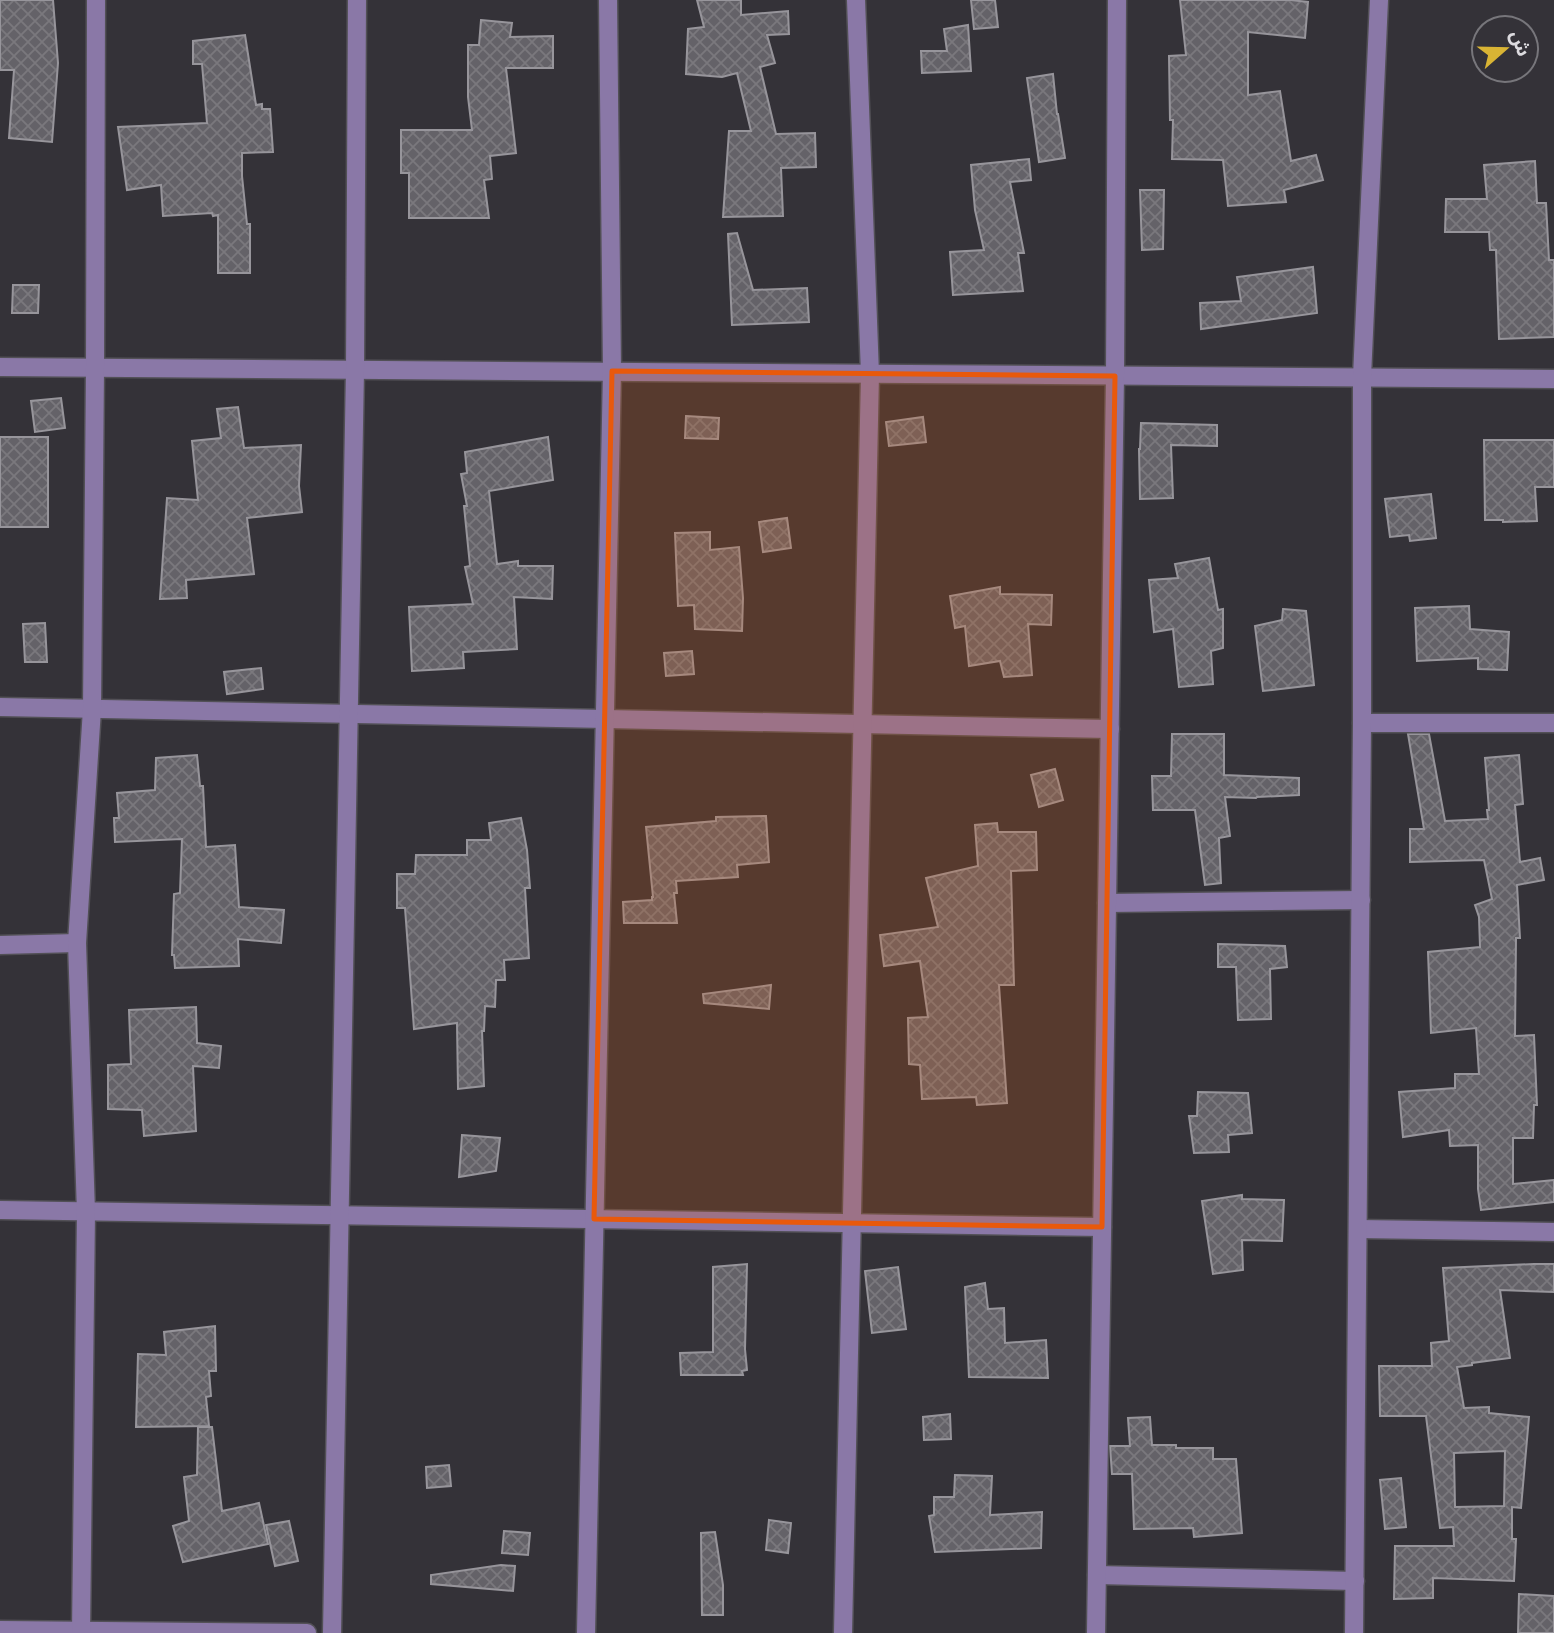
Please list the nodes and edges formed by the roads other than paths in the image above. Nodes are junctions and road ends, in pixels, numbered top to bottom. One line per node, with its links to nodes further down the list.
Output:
1 (96, 0): 8 (street)
2 (357, 0): 9 (street)
3 (608, 0): 10 (street)
4 (856, 0): 11 (street)
5 (1117, 0): 12 (street)
6 (1379, 0): 13 (street)
7 (0, 367): 8 (street)
8 (95, 368): 9 (street); 16 (street)
9 (355, 370): 10 (street); 17 (street)
10 (612, 372): 11 (street); 18 (street)
11 (870, 374): 12 (street); 21 (street)
12 (1115, 376): 13 (street); 22 (street)
13 (1362, 377): 14 (street); 19 (street)
14 (1554, 379)
15 (0, 707): 16 (street)
16 (92, 709): 17 (street); 25 (street)
17 (349, 714): 18 (street); 29 (street)
18 (604, 719): 21 (street); 30 (street)
19 (1362, 723): 20 (street); 23 (street)
20 (1554, 723)
21 (863, 724): 22 (street); 31 (street)
22 (1110, 729): 24 (street)
23 (1361, 900): 24 (street); 33 (street)
24 (1107, 903): 32 (street)
25 (77, 943): 26 (street); 28 (street)
26 (0, 945)
27 (0, 1210): 28 (street)
28 (86, 1212): 29 (street); 38 (street)
29 (340, 1216): 30 (street); 40 (street)
30 (594, 1219): 31 (street); 41 (street)
31 (852, 1223): 32 (street); 42 (street)
32 (1102, 1227): 35 (street)
33 (1358, 1229): 34 (street); 36 (street)
34 (1554, 1232)
35 (1097, 1576): 36 (street); 43 (street)
36 (1355, 1581): 44 (street)
37 (0, 1630): 38 (street)
38 (81, 1632): 39 (street)
39 (307, 1633)
40 (332, 1633)
41 (586, 1633)
42 (843, 1633)
43 (1096, 1633)
44 (1354, 1633)

